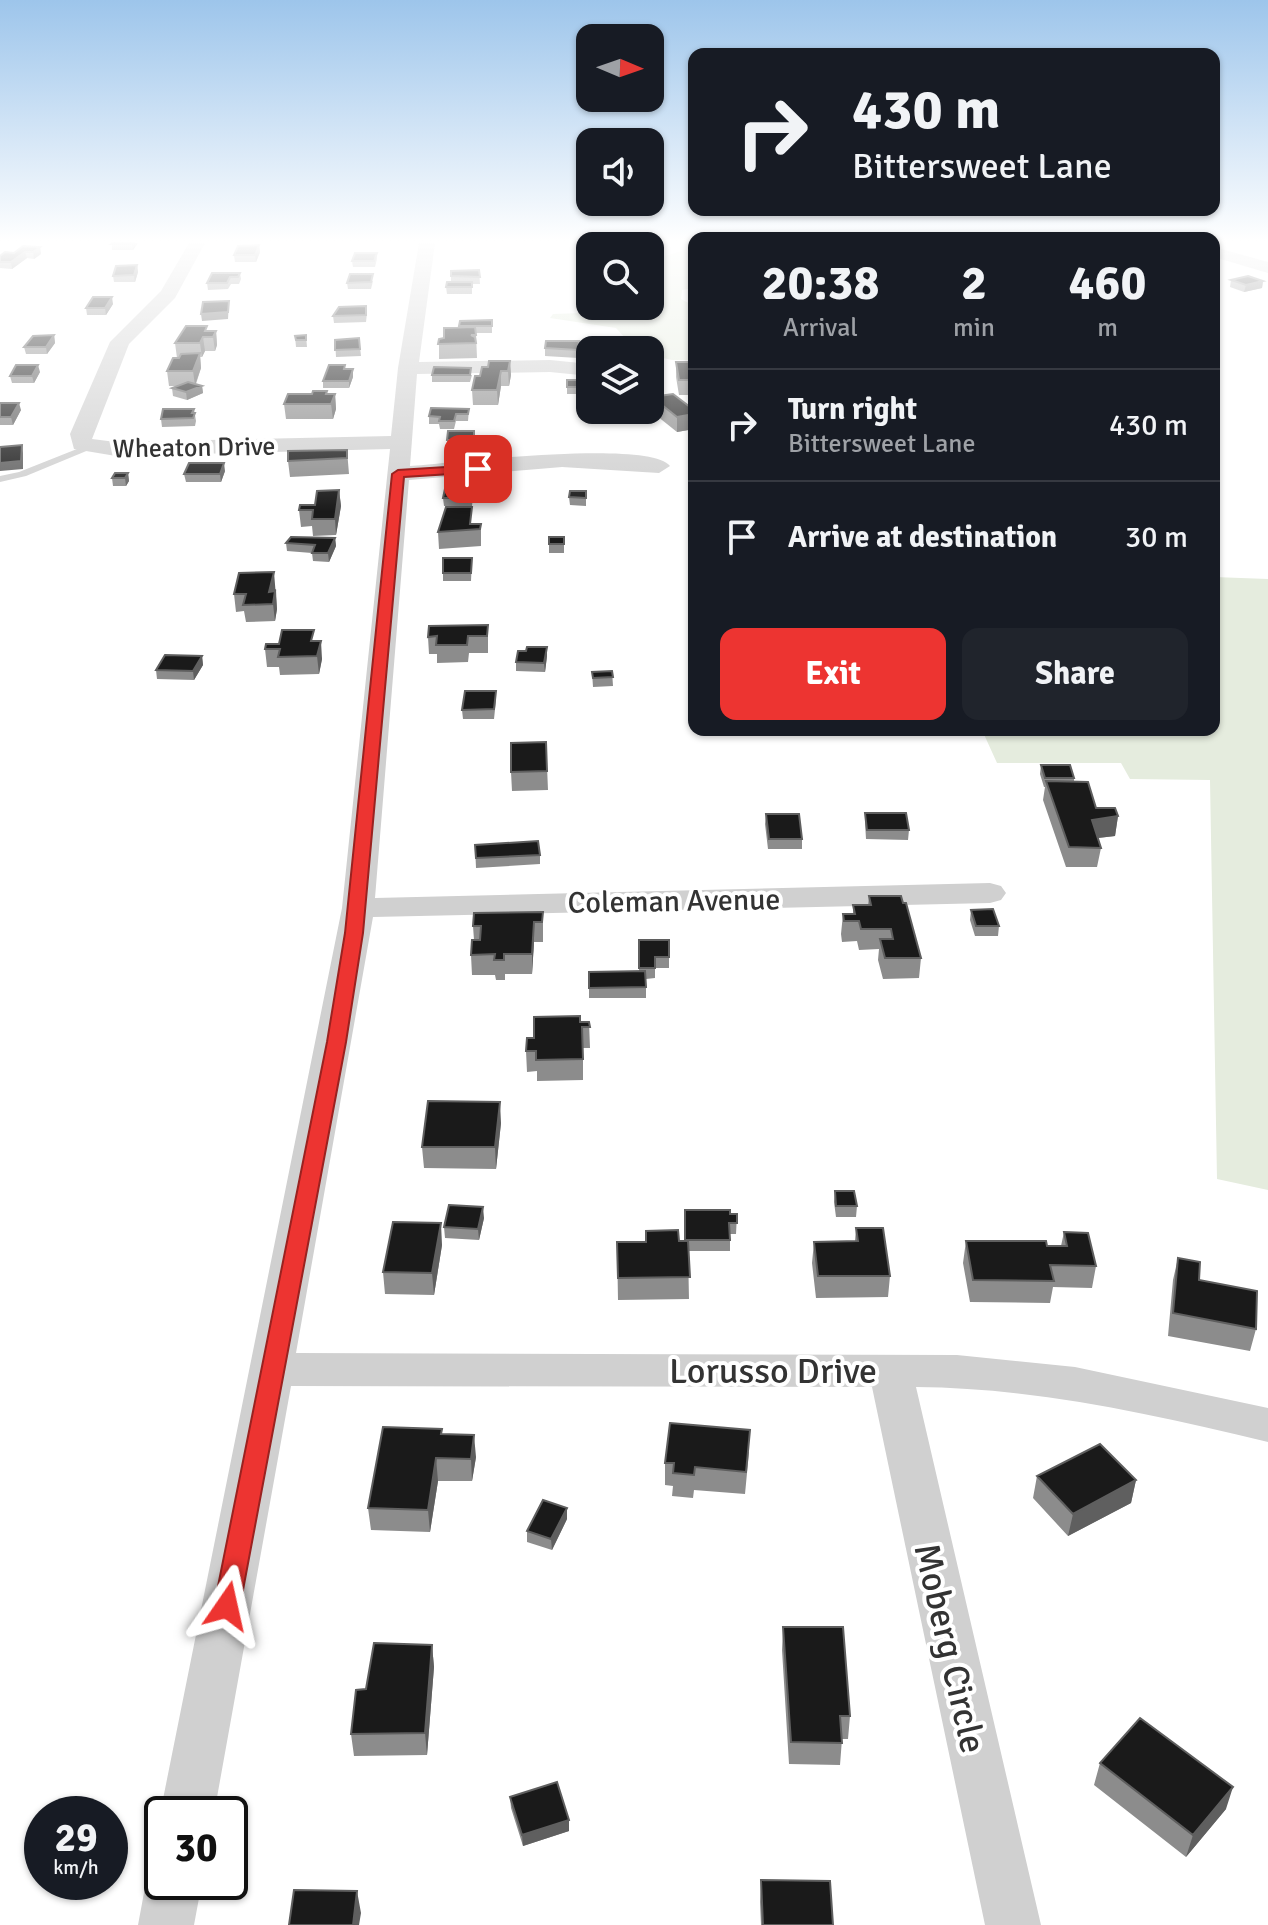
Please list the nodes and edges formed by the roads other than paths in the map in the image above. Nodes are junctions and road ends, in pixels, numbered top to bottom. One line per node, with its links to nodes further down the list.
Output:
1 (129, 333): 5 (street, Wheaton Drive)
2 (413, 333): 3 (street)
3 (408, 368): 4 (street); 6 (street)
4 (576, 369)
5 (91, 447): 6 (street, Wheaton Drive); 8 (lane)
6 (400, 458): 7 (street, Wheaton Drive); 10 (street)
7 (659, 466)
8 (0, 479)
9 (990, 893): 10 (street, Coleman Avenue)
10 (358, 908): 11 (street)
11 (273, 1369): 12 (street, Lorusso Drive); 14 (street)
12 (890, 1371): 13 (street, Lorusso Drive); 17 (street, Moberg Circle)
13 (1268, 1425)
14 (190, 1796)
15 (171, 1900): 16 (street)
16 (166, 1925)
17 (1013, 1925)

